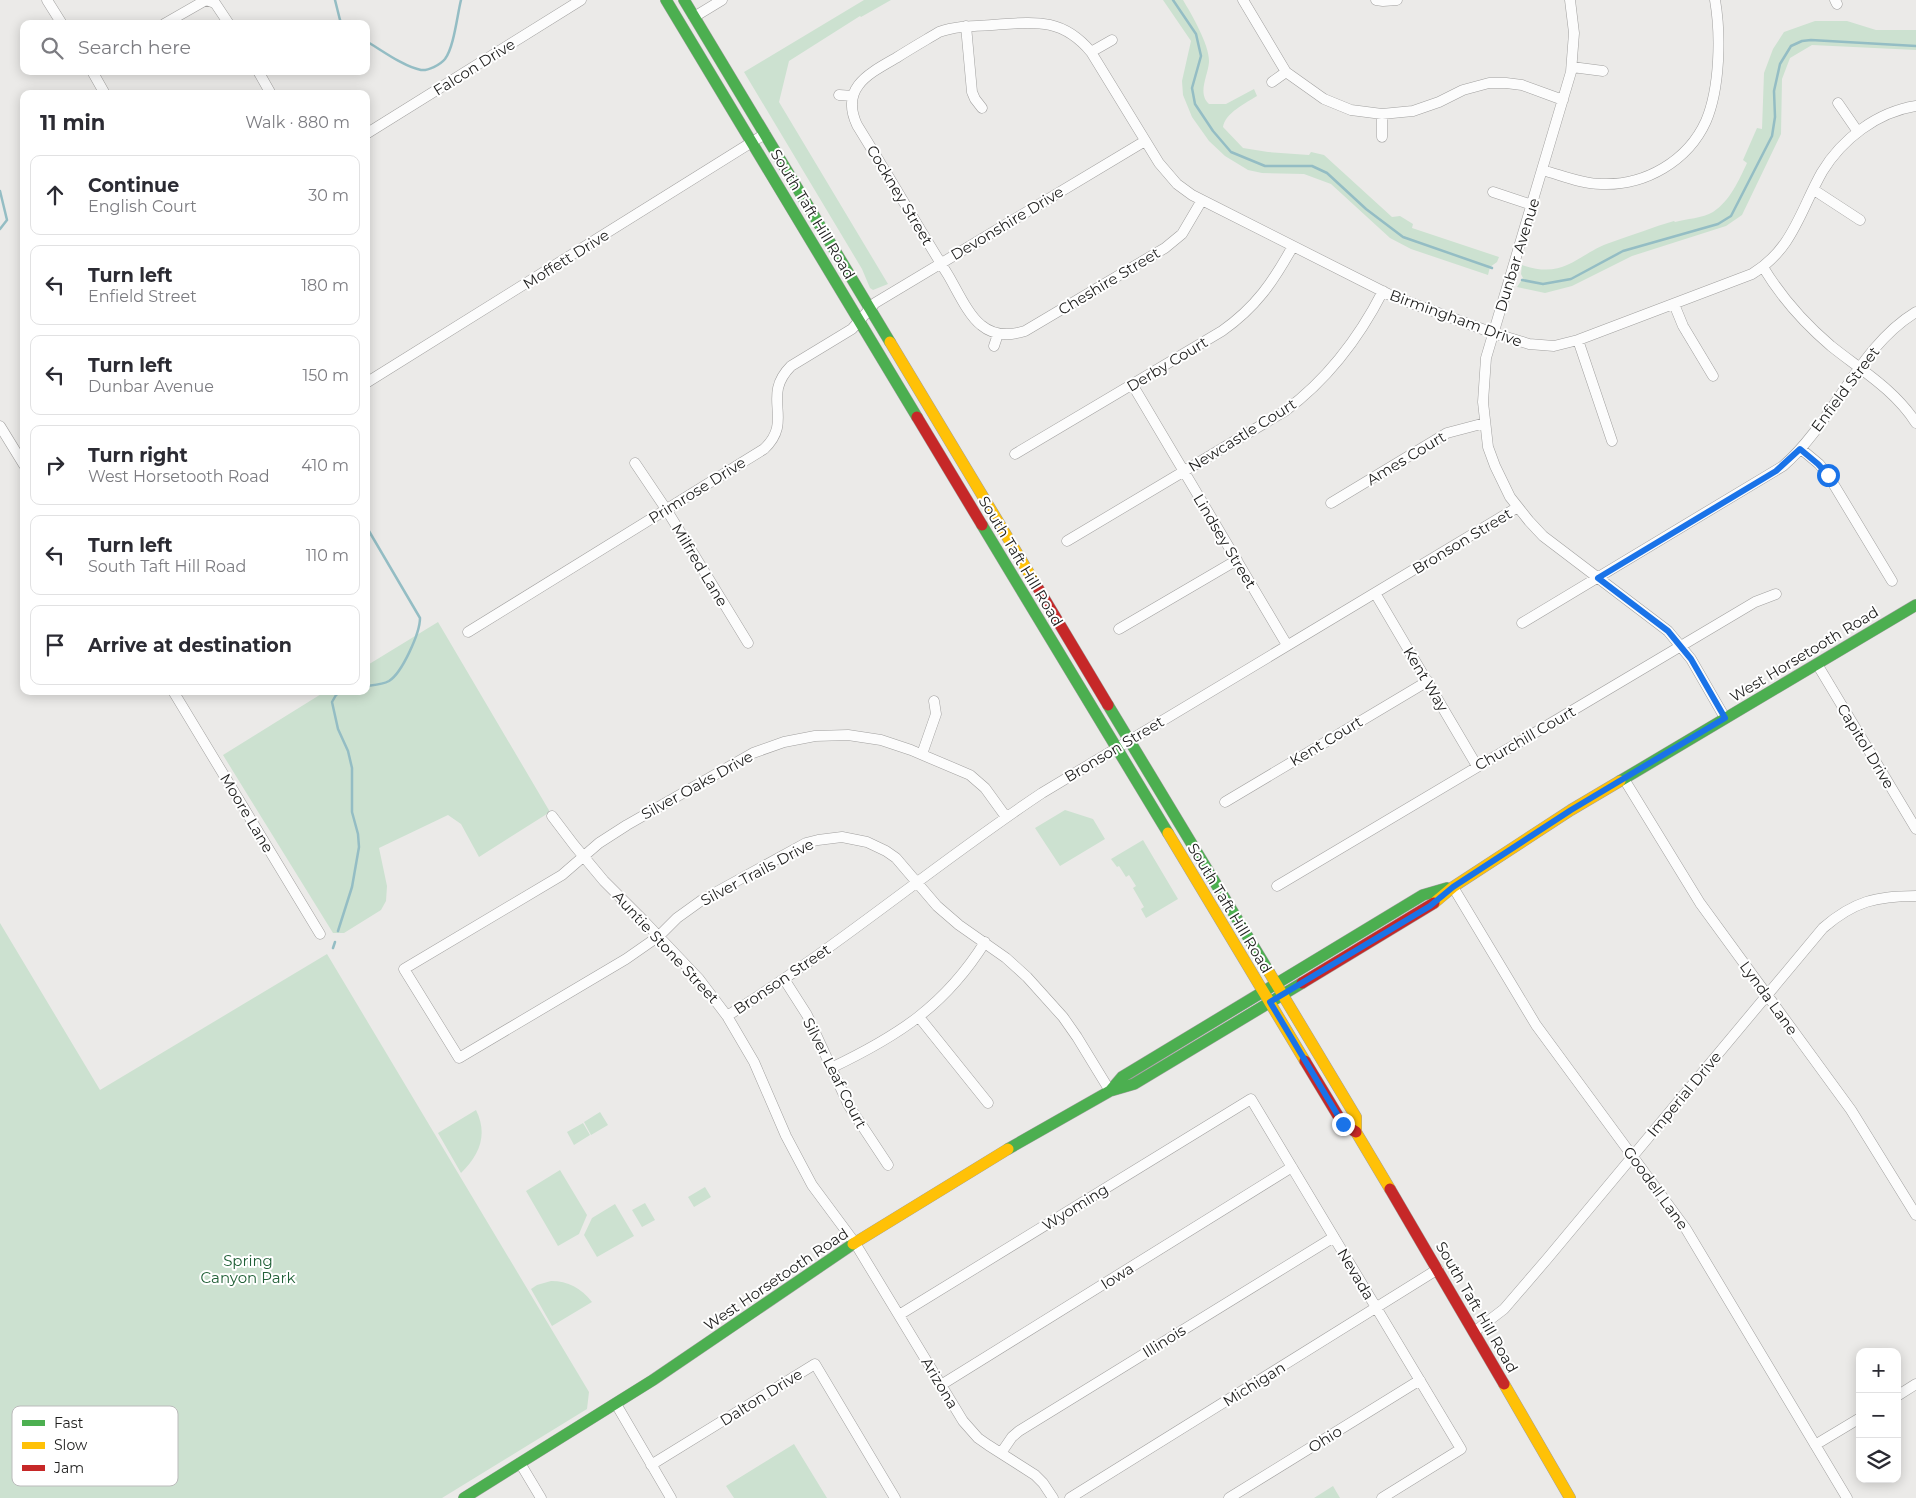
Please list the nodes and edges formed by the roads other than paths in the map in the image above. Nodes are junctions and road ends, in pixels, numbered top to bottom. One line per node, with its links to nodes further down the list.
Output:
1 (47, 0): 13 (street)
2 (211, 0): 14 (street); 15 (street)
3 (581, 0): 34 (street, Falcon Drive)
4 (666, 0): 39 (main road, South Taft Hill Road)
5 (684, 0): 12 (main road, South Taft Hill Road)
6 (722, 0): 12 (street)
7 (1243, 0): 21 (street)
8 (1376, 0): 9 (street)
9 (1397, 0)
10 (1570, 0): 19 (street, Dunbar Avenue)
11 (1715, 0): 40 (street)
12 (694, 17): 36 (main road, South Taft Hill Road)
13 (60, 20)
14 (171, 20)
15 (226, 20)
16 (966, 26): 18 (street, Birmingham Drive); 28 (street, Birmingham Drive); 32 (street)
17 (1112, 40): 18 (street)
18 (1091, 52): 38 (street, Birmingham Drive)
19 (1572, 67): 20 (street); 29 (street, Dunbar Avenue)
20 (1603, 71)
21 (1286, 72): 24 (street); 33 (street)
22 (94, 75): 25 (street)
23 (260, 75): 26 (street)
24 (1272, 82)
25 (103, 90)
26 (269, 90)
27 (839, 94): 28 (street)
28 (853, 96): 47 (street, Cockney Street)
29 (1564, 100): 33 (street); 40 (street, Dunbar Avenue)
30 (1838, 103): 35 (street)
31 (1916, 106): 35 (street, Birmingham Drive)
32 (982, 108)
33 (1382, 114): 37 (street)
34 (370, 132)
35 (1858, 132): 41 (street, Birmingham Drive)
36 (765, 134): 39 (street, Moffett Drive); 51 (main road, South Taft Hill Road)
37 (1382, 137)
38 (1145, 141): 43 (street, Birmingham Drive); 47 (street, Devonshire Drive)
39 (752, 142): 53 (main road, South Taft Hill Road); 60 (street, Moffett Drive)
40 (1542, 170): 44 (street, Dunbar Avenue)
41 (1814, 190): 45 (street); 48 (street, Birmingham Drive)
42 (1493, 192): 44 (street)
43 (1202, 200): 46 (street, Birmingham Drive); 55 (street, Cheshire Street)
44 (1532, 205): 54 (street, Dunbar Avenue)
45 (1860, 220)
46 (1293, 246): 49 (street, Birmingham Drive); 61 (street, Derby Court)
47 (941, 263): 51 (street, Devonshire Drive); 55 (street, Cockney Street)
48 (1763, 267): 50 (street, Birmingham Drive); 58 (street)
49 (1383, 292): 54 (street, Birmingham Drive); 70 (street, Newcastle Court)
50 (1674, 304): 56 (street, Birmingham Drive); 59 (street)
51 (870, 308): 53 (street, Primrose Drive); 92 (main road, South Taft Hill Road)
52 (1916, 312): 58 (street, Enfield Street)
53 (860, 321): 73 (street, Primrose Drive); 93 (main road, South Taft Hill Road)
54 (1493, 333): 56 (street, Birmingham Drive); 62 (street, Dunbar Avenue)
55 (998, 334): 57 (street)
56 (1578, 340): 65 (street)
57 (994, 346)
58 (1860, 368): 63 (street); 66 (street, Enfield Street)
59 (1713, 376)
60 (370, 381)
61 (1132, 384): 67 (street, Derby Court); 70 (street, Lindsey Street)
62 (1485, 423): 71 (street, Ames Court); 72 (street, Dunbar Avenue)
63 (1916, 423)
64 (0, 426): 68 (street)
65 (1612, 441)
66 (1800, 449): 76 (street, Enfield Street); 77 (street)
67 (1016, 454)
68 (20, 458)
69 (635, 462): 73 (street, Milfred Lane)
70 (1184, 471): 74 (street, Newcastle Court); 75 (street, Lindsey Street)
71 (1331, 503)
72 (1518, 507): 76 (street, Dunbar Avenue); 78 (street, Bronson Street)
73 (666, 509): 83 (street, Primrose Drive); 84 (street, Milfred Lane)
74 (1067, 541)
75 (1236, 560): 82 (street); 85 (street, Lindsey Street)
76 (1598, 578): 81 (street, Enfield Street); 86 (street, Dunbar Avenue)
77 (1892, 581)
78 (1375, 593): 85 (street, Bronson Street); 88 (street, Kent Way)
79 (1776, 594): 86 (street, Churchill Court)
80 (1916, 605): 87 (main road, West Horsetooth Road)
81 (1522, 623)
82 (1119, 629)
83 (468, 632)
84 (748, 643)
85 (1287, 645): 92 (street, Bronson Street)
86 (1682, 646): 91 (street, Dunbar Avenue); 95 (street, Churchill Court)
87 (1817, 664): 91 (main road, West Horsetooth Road); 100 (street, Capitol Drive)
88 (1428, 681): 95 (street, Kent Way); 97 (street, Kent Court)
89 (175, 695): 106 (street, Moore Lane)
90 (934, 701): 94 (street)
91 (1725, 718): 96 (main road, West Horsetooth Road)
92 (1129, 740): 93 (street, Bronson Street); 110 (main road, South Taft Hill Road)
93 (1116, 747): 99 (street, Bronson Street); 111 (main road, South Taft Hill Road)
94 (922, 754): 99 (street, Silver Oaks Drive); 101 (street, Silver Oaks Drive)
95 (1478, 766): 103 (street, Churchill Court)
96 (1624, 779): 104 (main road, West Horsetooth Road); 112 (street, Lynda Lane)
97 (1225, 802)
98 (552, 816): 101 (street, Auntie Stone Street)
99 (1006, 817): 102 (street, Bronson Street)
100 (1916, 828)
101 (583, 857): 107 (street, Auntie Stone Street); 117 (street, Silver Oaks Drive)
102 (917, 882): 107 (street, Silver Trails Drive); 108 (street, Silver Trails Drive); 109 (street, Bronson Street)
103 (1277, 886)
104 (1453, 887): 110 (main road, West Horsetooth Road); 113 (main road, West Horsetooth Road); 123 (street, Goodell Lane)
105 (1916, 896): 112 (street, Imperial Drive)
106 (320, 934)
107 (659, 936): 115 (street, Auntie Stone Street); 117 (street, Silver Trails Drive)
108 (985, 942): 116 (street); 119 (street, Silver Trails Drive)
109 (784, 979): 115 (street, Bronson Street); 118 (street, Silver Leaf Court)
110 (1277, 984): 111 (main road, West Horsetooth Road); 113 (main road, South Taft Hill Road)
111 (1263, 992): 114 (main road, South Taft Hill Road); 119 (main road, West Horsetooth Road)
112 (1766, 994): 123 (street, Imperial Drive); 126 (street, Lynda Lane)
113 (1283, 995): 114 (main road, West Horsetooth Road); 122 (main road, South Taft Hill Road)
114 (1270, 1002): 119 (main road, West Horsetooth Road); 122 (main road, South Taft Hill Road)
115 (727, 1016): 128 (street, Auntie Stone Street)
116 (919, 1017): 118 (street); 121 (street)
117 (459, 1058)
118 (831, 1068): 124 (street, Silver Leaf Court)
119 (1110, 1092): 128 (main road, West Horsetooth Road)
120 (1251, 1099): 125 (street, Nevada); 131 (street, Wyoming)
121 (988, 1103)
122 (1356, 1132): 129 (main road, South Taft Hill Road)
123 (1632, 1156): 132 (street, Imperial Drive); 139 (street, Goodell Lane)
124 (888, 1165)
125 (1292, 1168): 127 (street, Nevada); 135 (street, Iowa)
126 (1916, 1215)
127 (1334, 1237): 130 (street, Nevada); 140 (street, Illinois)
128 (855, 1243): 131 (street, Arizona); 137 (main road, West Horsetooth Road)
129 (1438, 1269): 130 (street, Michigan); 132 (main road, South Taft Hill Road)
130 (1377, 1308): 133 (street, Nevada); 148 (street, Michigan)
131 (899, 1315): 135 (street, Arizona)
132 (1474, 1332): 151 (main road, South Taft Hill Road)
133 (1420, 1380): 149 (street, Ohio); 150 (street, Nevada)
134 (1916, 1384): 136 (street)
135 (941, 1385): 140 (street, Arizona)
136 (1901, 1393)
137 (616, 1404): 141 (main road, West Horsetooth Road); 142 (street)
138 (1856, 1420): 139 (street)
139 (1815, 1445): 152 (street, Goodell Lane)
140 (1001, 1454): 147 (street, Arizona)
141 (520, 1463): 143 (main road, West Horsetooth Road); 144 (street)
142 (651, 1465): 145 (street); 146 (street, Dalton Drive)
143 (464, 1498)
144 (541, 1498)
145 (671, 1498)
146 (895, 1498)
147 (1053, 1498)
148 (1070, 1498)
149 (1229, 1498)
150 (1382, 1498)
151 (1570, 1498)
152 (1847, 1498)

